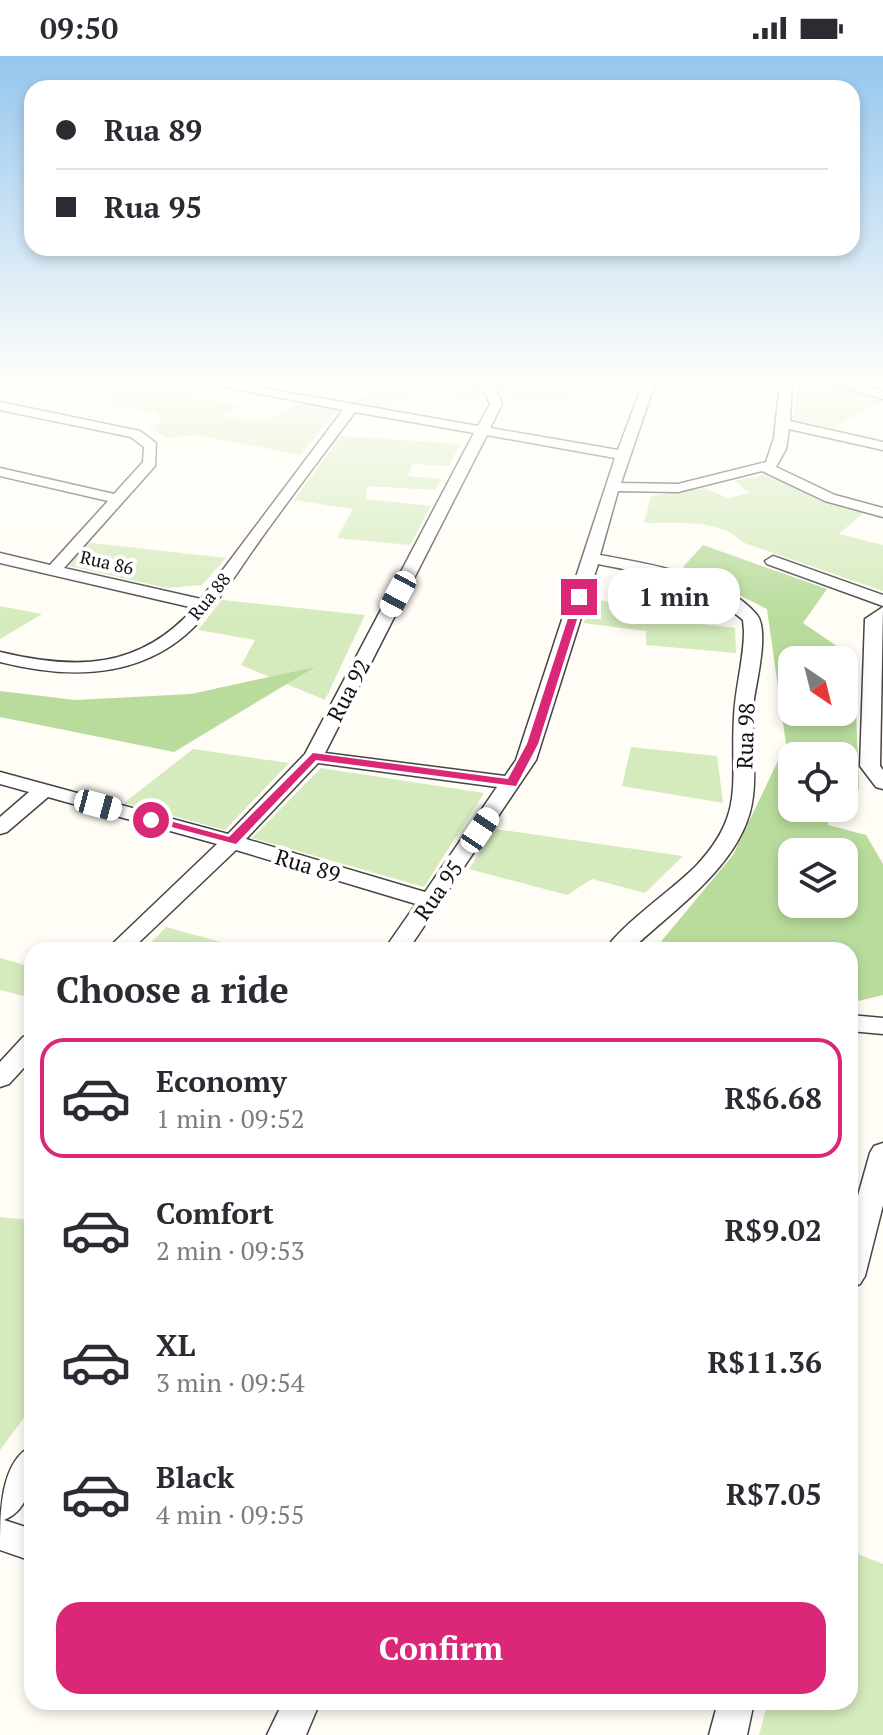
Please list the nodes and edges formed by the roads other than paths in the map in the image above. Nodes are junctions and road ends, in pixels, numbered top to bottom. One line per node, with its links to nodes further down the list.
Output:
1 (150, 461): 9 (street)
2 (311, 461): 16 (street, Rua 88)
3 (467, 461): 19 (street, Rua 92)
4 (621, 461): 8 (street, Rua 95)
5 (775, 461): 6 (street)
6 (766, 468): 8 (street); 10 (street)
7 (0, 472): 9 (street)
8 (611, 487): 12 (street, Rua 95)
9 (117, 499): 14 (street)
10 (883, 513)
11 (0, 558): 14 (street, Rua 86)
12 (591, 558): 21 (street, Rua 95); 29 (street, Rua 98)
13 (773, 561): 15 (street)
14 (54, 570): 16 (street, Rua 86)
15 (883, 601)
16 (204, 605): 18 (street, Rua 88)
17 (883, 612): 22 (street)
18 (0, 657)
19 (313, 757): 21 (street); 25 (street, Rua 92)
20 (0, 778): 23 (street, Rua 89)
21 (512, 783): 26 (street, Rua 95)
22 (883, 783)
23 (44, 790): 24 (street); 25 (street, Rua 89)
24 (0, 828)
25 (232, 842): 26 (street, Rua 89); 27 (street, Rua 92)
26 (431, 901): 28 (street, Rua 95)
27 (126, 942)
28 (402, 942)
29 (625, 942)
30 (858, 1024): 31 (street)
31 (883, 1026)
32 (24, 1052): 33 (street)
33 (0, 1078)
34 (883, 1153): 35 (street)
35 (858, 1246)
36 (24, 1472): 37 (street)
37 (0, 1506)
38 (0, 1534): 39 (street)
39 (24, 1542)
40 (298, 1710): 42 (street)
41 (734, 1710): 43 (street)
42 (286, 1735)
43 (728, 1735)

